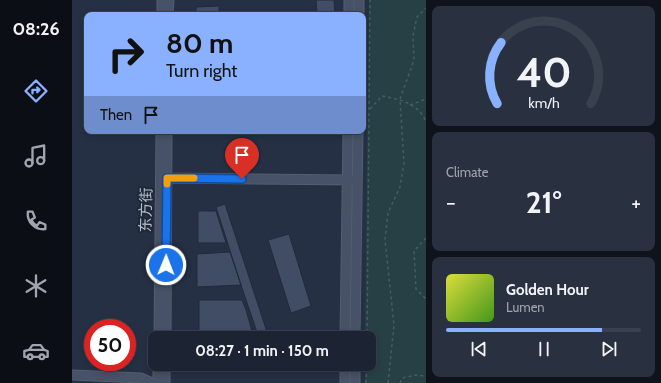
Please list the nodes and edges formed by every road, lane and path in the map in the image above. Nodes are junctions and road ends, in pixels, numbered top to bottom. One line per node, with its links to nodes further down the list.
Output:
1 (162, 0): 7 (main road)
2 (169, 0): 8 (main road)
3 (349, 0): 9 (main road)
4 (359, 0): 10 (main road)
5 (370, 0): 14 (path)
6 (426, 8): 11 (path)
7 (162, 12)
8 (168, 12)
9 (349, 12)
10 (359, 12)
11 (400, 99): 13 (path); 14 (path); 42 (path)
12 (426, 99): 13 (path)
13 (410, 104): 15 (path)
14 (369, 110): 28 (path)
15 (426, 122)
16 (161, 134): 20 (main road, 东方街)
17 (168, 134): 20 (main road, 东方街)
18 (348, 134): 21 (main road)
19 (358, 134): 21 (main road)
20 (164, 178): 21 (main road); 24 (main road, 东方街); 25 (main road, 东方街)
21 (352, 180): 26 (main road); 27 (main road)
22 (426, 238): 23 (path)
23 (426, 299)
24 (159, 331)
25 (166, 331)
26 (345, 331)
27 (355, 331)
28 (367, 331)
29 (158, 371): 37 (main road)
30 (166, 371): 38 (main road)
31 (345, 371): 39 (main road)
32 (355, 371): 40 (main road)
33 (367, 371): 41 (path)
34 (72, 375): 36 (main road)
35 (426, 376): 43 (path)
36 (152, 383)
37 (158, 383)
38 (165, 383)
39 (345, 383)
40 (355, 383)
41 (366, 383)
42 (388, 383)
43 (400, 383)

